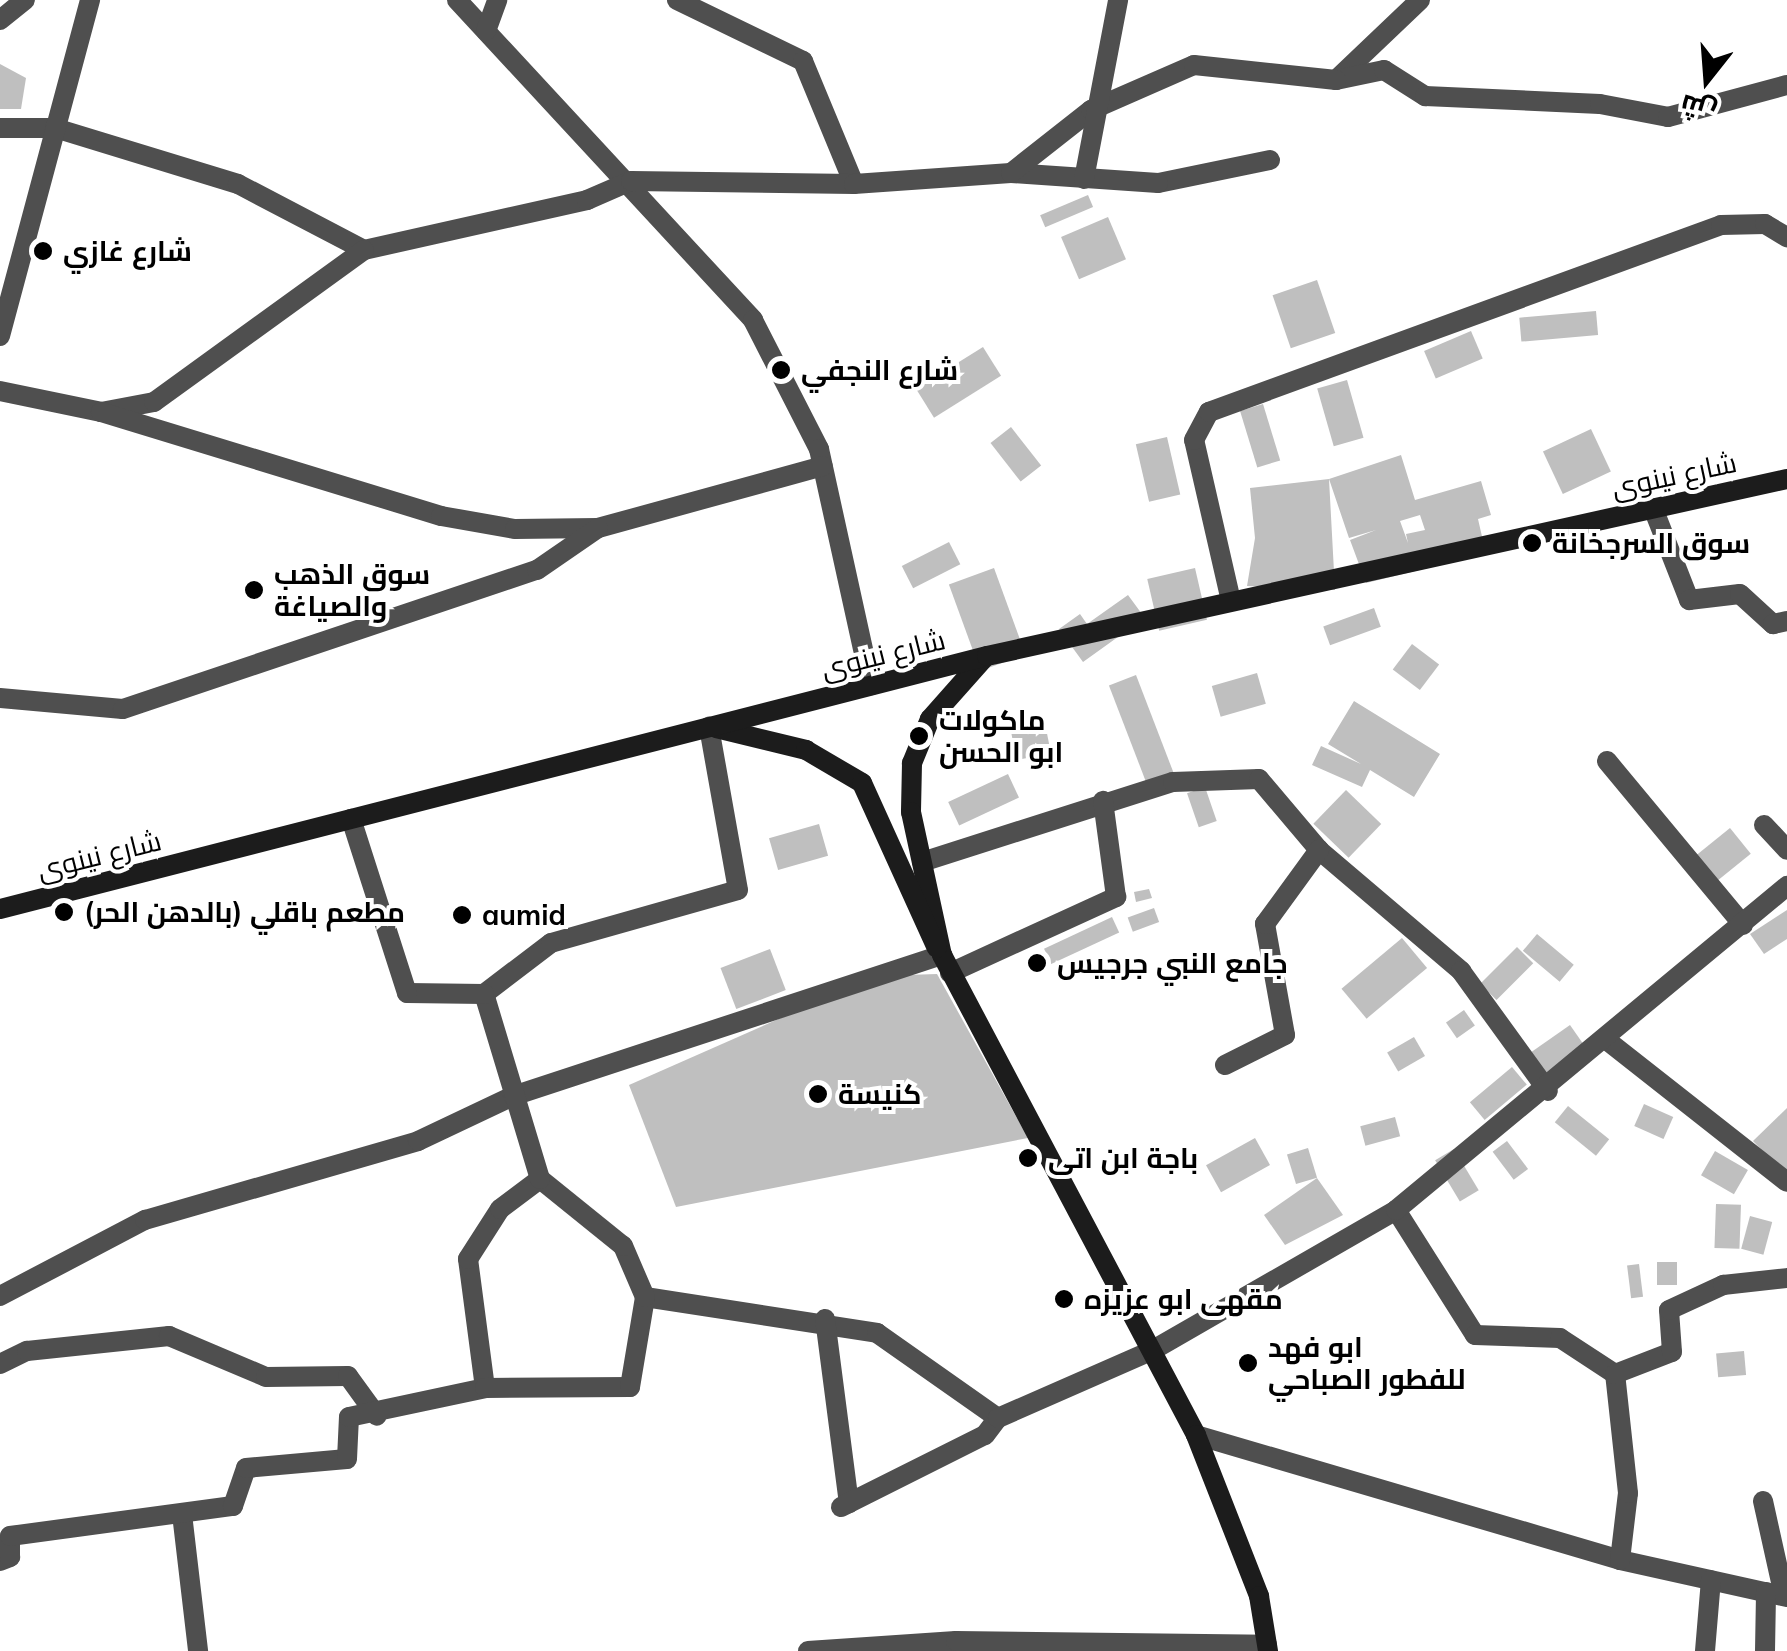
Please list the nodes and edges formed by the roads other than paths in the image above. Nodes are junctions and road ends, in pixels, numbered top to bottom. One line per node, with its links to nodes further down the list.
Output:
1 (25, 0): 8 (street)
2 (90, 0): 14 (street)
3 (457, 0): 9 (street)
4 (497, 0): 9 (street)
5 (676, 0): 19 (street)
6 (1118, 0): 12 (street)
7 (1420, 0): 10 (street)
8 (0, 20)
9 (486, 32): 18 (street)
10 (1336, 80): 11 (street); 12 (street)
11 (1787, 85)
12 (1091, 110): 16 (street); 17 (street)
13 (0, 128): 14 (street)
14 (56, 128): 21 (street); 22 (street)
15 (1270, 160): 17 (street)
16 (1011, 173): 17 (street); 19 (street)
17 (1084, 179)
18 (631, 180): 19 (street); 21 (street); 25 (street)
19 (854, 184)
20 (1787, 237): 29 (street)
21 (364, 250): 24 (street)
22 (0, 336)
23 (0, 391): 24 (street)
24 (101, 412): 28 (street)
25 (823, 466): 28 (street); 32 (street)
26 (1787, 479): 27 (main road, شارع نينوى)
27 (1653, 508): 29 (main road, شارع نينوى); 30 (street)
28 (598, 528): 33 (street)
29 (1231, 602): 31 (main road, شارع نينوى)
30 (1787, 622)
31 (986, 656): 32 (main road, شارع نينوى); 41 (main road)
32 (872, 685): 34 (main road, شارع نينوى)
33 (0, 698)
34 (709, 727): 37 (main road, شارع نينوى); 45 (main road); 46 (street)
35 (1607, 761): 44 (street)
36 (1103, 801): 39 (street); 41 (street); 45 (street)
37 (351, 819): 43 (main road, شارع نينوى); 46 (street)
38 (1764, 825): 40 (street)
39 (1319, 850): 48 (street); 49 (street)
40 (1787, 850)
41 (922, 862): 45 (main road)
42 (1787, 886): 44 (street)
43 (0, 909)
44 (1742, 925): 47 (street)
45 (946, 964): 50 (street); 58 (main road)
46 (484, 994): 50 (street)
47 (1609, 1042): 49 (street); 52 (street)
48 (1225, 1065)
49 (1548, 1091): 53 (street)
50 (513, 1096): 51 (street); 55 (street)
51 (540, 1179): 56 (street); 61 (street)
52 (1787, 1182)
53 (1396, 1210): 58 (street); 60 (street)
54 (1787, 1278): 60 (street)
55 (0, 1296)
56 (645, 1297): 57 (street); 61 (street)
57 (825, 1319): 63 (street); 63 (street)
58 (1153, 1350): 63 (street); 64 (main road)
59 (0, 1364): 62 (street)
60 (1615, 1374): 67 (street)
61 (486, 1388): 62 (street)
62 (377, 1416): 66 (street)
63 (998, 1418)
64 (1196, 1435): 67 (street); 72 (main road)
65 (1762, 1501): 70 (street)
66 (182, 1514): 68 (street); 73 (street)
67 (1620, 1560): 69 (street)
68 (0, 1561)
69 (1711, 1580): 70 (street); 75 (street)
70 (1779, 1595): 76 (street)
71 (891, 1648): 72 (street); 74 (street)
72 (1268, 1648)
73 (198, 1651)
74 (808, 1651)
75 (1704, 1651)
76 (1765, 1651)

